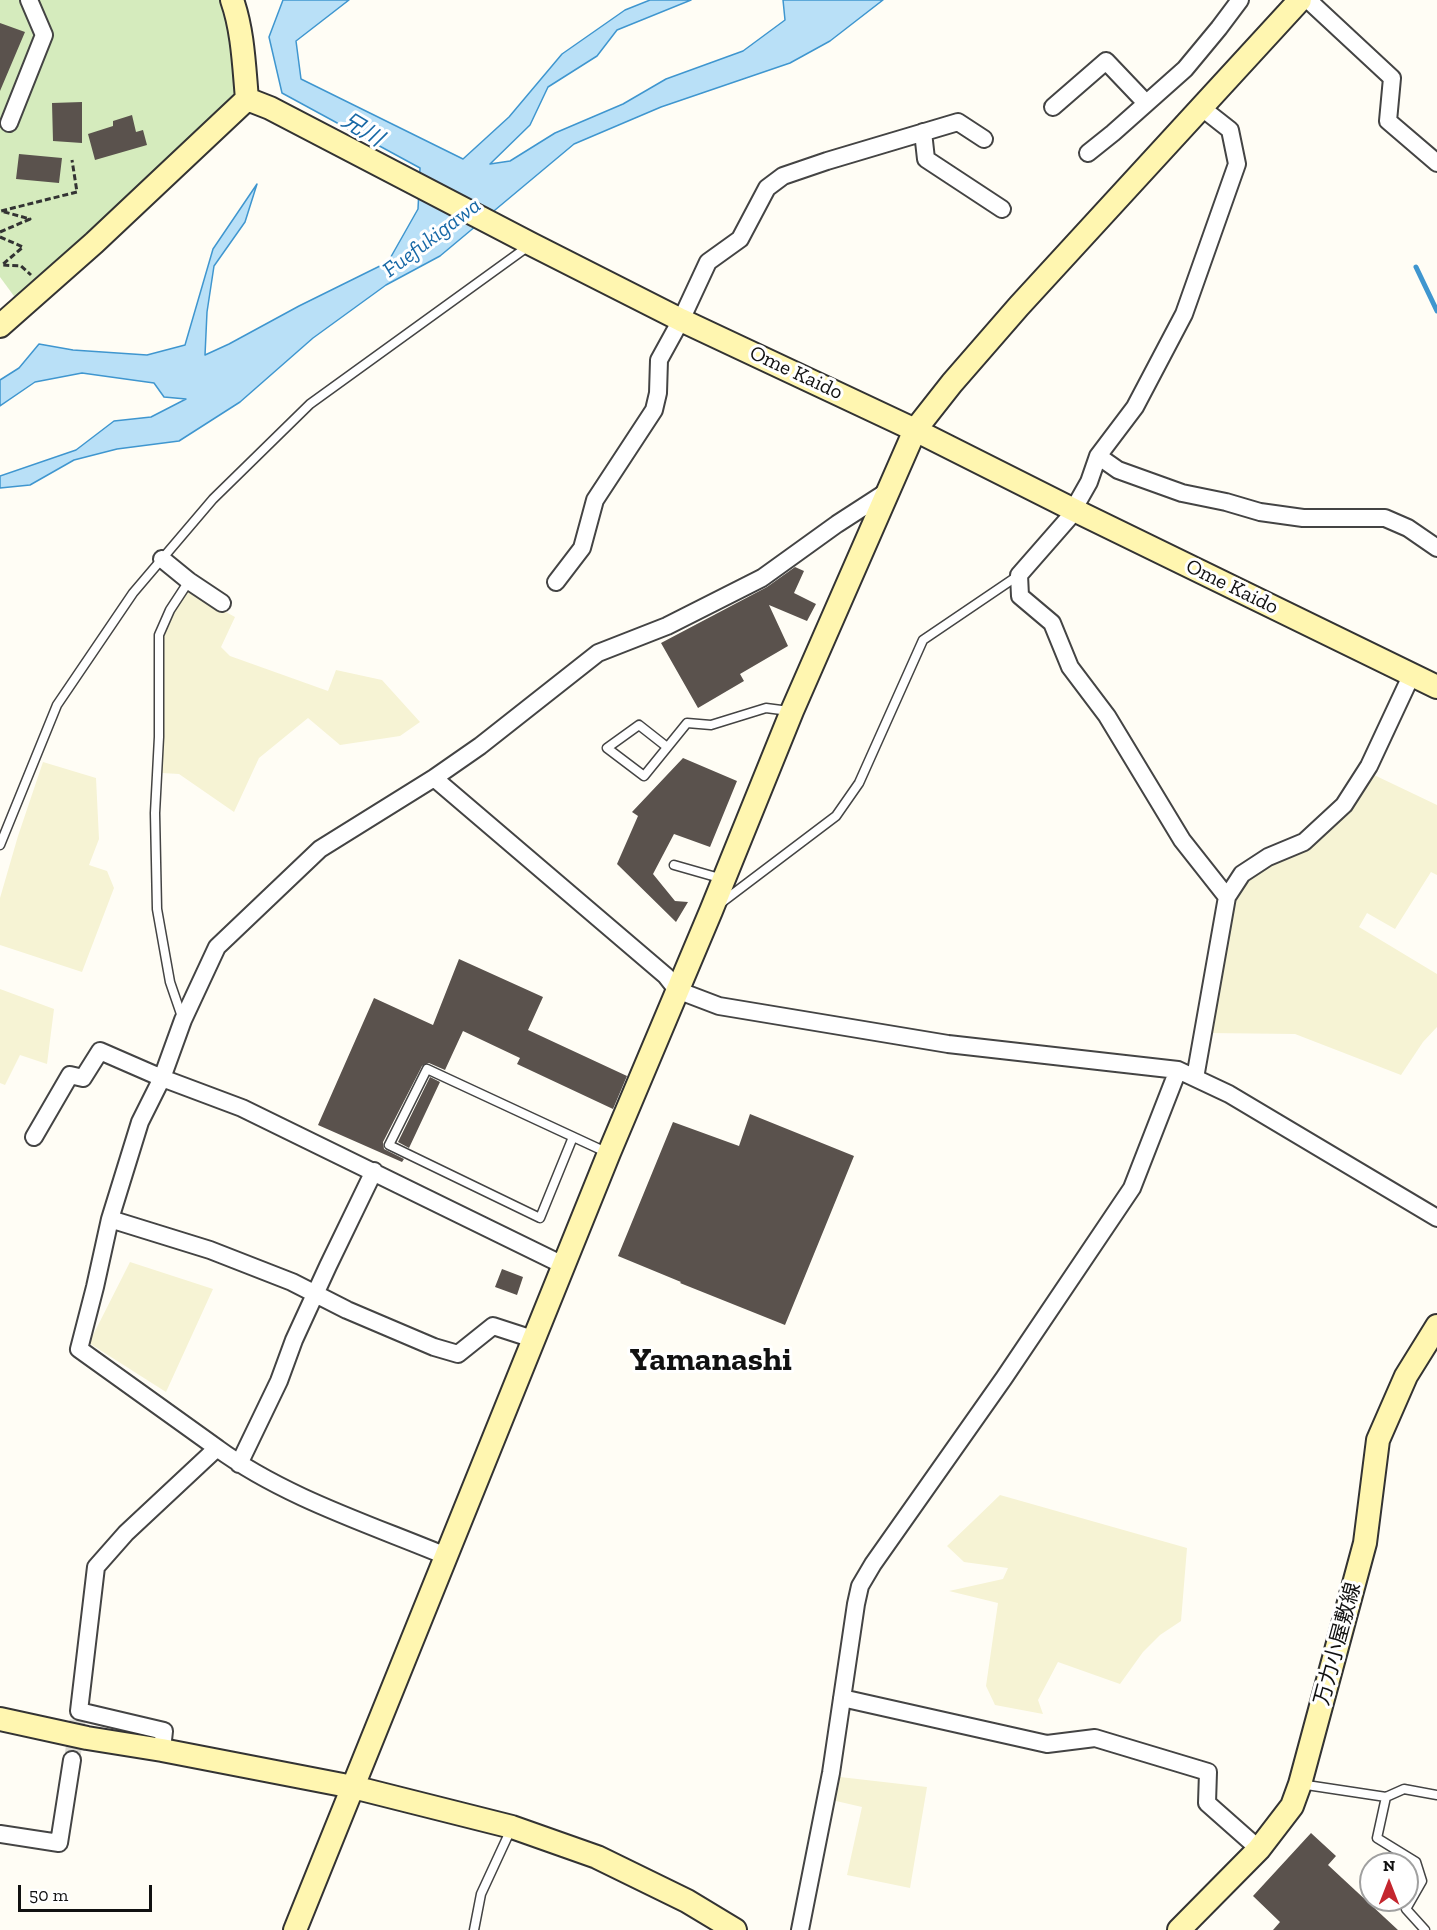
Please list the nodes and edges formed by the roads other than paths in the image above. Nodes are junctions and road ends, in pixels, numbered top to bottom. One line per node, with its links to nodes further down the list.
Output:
1 (29, 0): 10 (street)
2 (232, 0): 6 (street)
3 (1240, 0): 7 (street)
4 (1300, 0): 9 (street)
5 (1308, 0): 14 (street)
6 (247, 99): 16 (street, Ome Kaido); 18 (street)
7 (1146, 103): 8 (street); 13 (street)
8 (1053, 107)
9 (1202, 108): 19 (street); 20 (street)
10 (9, 123)
11 (923, 132): 12 (street); 15 (street); 17 (street)
12 (984, 139)
13 (1088, 153)
14 (1437, 163)
15 (1002, 209)
16 (524, 241): 17 (street, Ome Kaido); 24 (lane)
17 (681, 320): 19 (street, Ome Kaido); 27 (street)
18 (0, 326)
19 (915, 430): 21 (street); 22 (street, Ome Kaido)
20 (1098, 456): 22 (street); 23 (street)
21 (888, 491): 31 (street); 33 (street)
22 (1074, 510): 25 (street); 29 (street, Ome Kaido)
23 (1437, 548)
24 (162, 560): 26 (street); 34 (lane)
25 (1018, 576): 37 (street); 38 (lane)
26 (189, 581): 28 (street); 40 (lane)
27 (556, 582)
28 (222, 603)
29 (1412, 674): 30 (street, Ome Kaido); 37 (street)
30 (1437, 687)
31 (792, 711): 32 (lane); 36 (street)
32 (668, 747): 32 (lane)
33 (434, 778): 39 (street); 40 (street)
34 (0, 845)
35 (674, 865): 36 (lane)
36 (723, 879): 38 (street)
37 (1227, 897): 43 (street)
38 (711, 911): 39 (street)
39 (677, 990): 41 (street); 46 (street)
40 (183, 1020): 42 (street)
41 (1178, 1070): 43 (street); 57 (street)
42 (162, 1078): 44 (street); 47 (street); 49 (street)
43 (1195, 1078): 48 (street)
44 (34, 1137)
45 (573, 1137): 45 (lane); 46 (lane)
46 (609, 1153): 50 (street)
47 (374, 1171): 50 (street); 51 (street)
48 (1437, 1218)
49 (110, 1219): 51 (street); 54 (street)
50 (563, 1265): 53 (street)
51 (316, 1295): 53 (street); 55 (street)
52 (1436, 1330): 61 (street, 万力小屋敷線)
53 (533, 1339): 56 (street)
54 (217, 1448): 55 (street); 59 (street)
55 (239, 1464): 56 (street)
56 (446, 1556): 62 (street)
57 (842, 1698): 67 (street); 71 (street)
58 (0, 1719): 59 (street)
59 (162, 1750): 62 (street)
60 (72, 1760): 66 (street)
61 (1300, 1784): 64 (lane); 67 (street, 万力小屋敷線)
62 (352, 1787): 65 (street); 68 (street)
63 (1437, 1795): 64 (lane)
64 (1386, 1797): 73 (lane)
65 (512, 1827): 69 (lane); 70 (street)
66 (0, 1834)
67 (1259, 1849): 72 (street, 万力小屋敷線)
68 (295, 1930)
69 (474, 1930)
70 (735, 1930)
71 (800, 1930)
72 (1179, 1930)
73 (1425, 1930)

